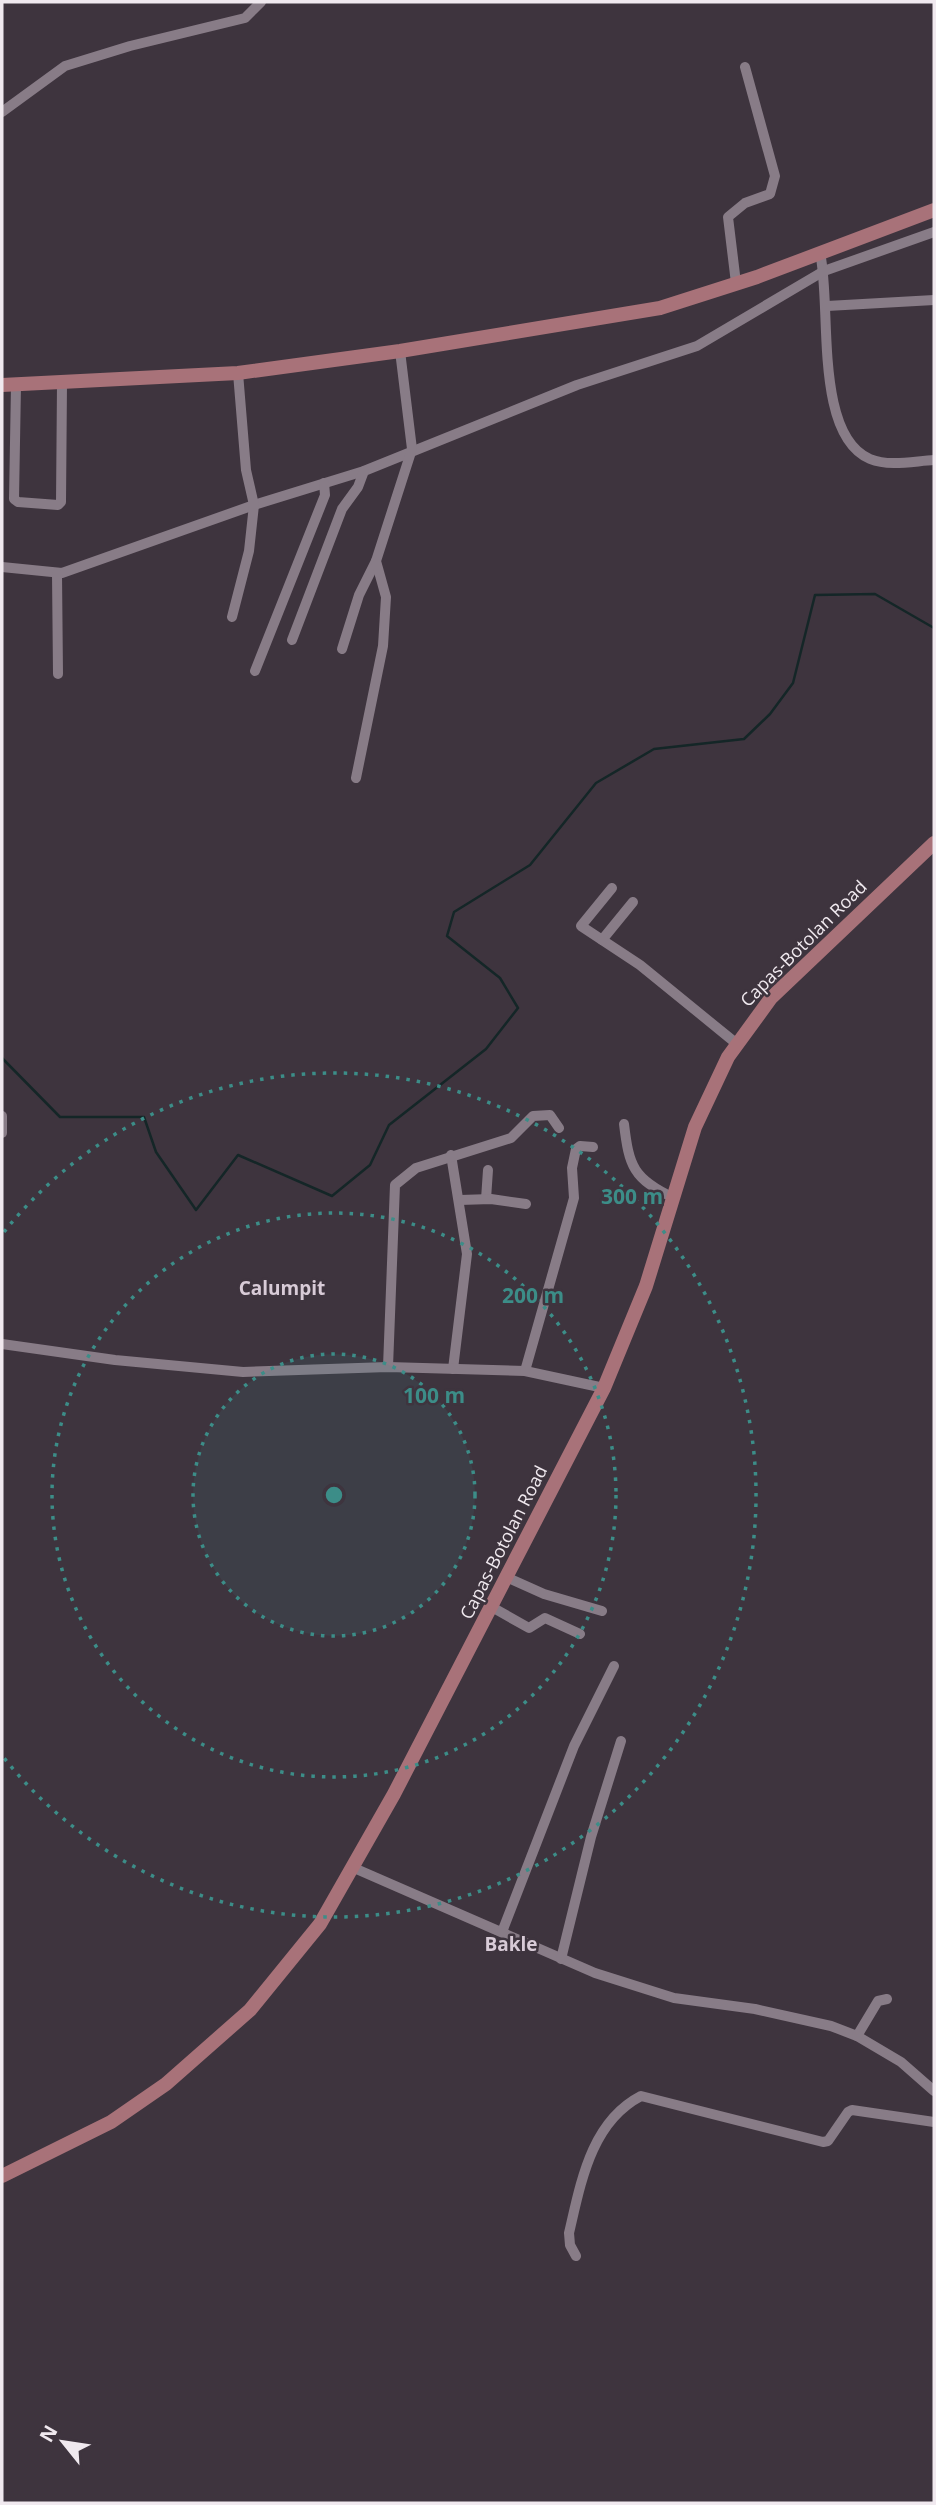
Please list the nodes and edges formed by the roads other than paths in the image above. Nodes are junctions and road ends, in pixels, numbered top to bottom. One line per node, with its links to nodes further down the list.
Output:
1 (261, 2): 3 (street)
2 (745, 67): 8 (street)
3 (2, 112)
4 (930, 211): 5 (street); 6 (main road)
5 (932, 233): 7 (street)
6 (820, 253): 7 (street); 8 (main road)
7 (824, 271): 10 (street); 15 (street)
8 (736, 283): 11 (main road)
9 (934, 300): 10 (street)
10 (827, 306): 16 (street)
11 (400, 351): 12 (main road); 15 (street)
12 (238, 373): 13 (main road); 19 (street)
13 (62, 384): 14 (main road); 14 (street)
14 (9, 385)
15 (412, 449): 17 (street); 20 (street)
16 (934, 460)
17 (364, 471): 18 (street); 24 (street)
18 (324, 484): 19 (street); 26 (street)
19 (254, 505): 22 (street); 23 (street)
20 (376, 561): 25 (street); 28 (street)
21 (2, 567): 22 (street)
22 (57, 574): 27 (street)
23 (232, 617)
24 (292, 640)
25 (342, 649)
26 (255, 671)
27 (58, 674)
28 (356, 778)
29 (934, 843): 33 (main road, Capas-Botolan Road)
30 (612, 888): 32 (street)
31 (633, 902): 32 (street)
32 (602, 940): 33 (street)
33 (737, 1044): 41 (main road, Capas-Botolan Road)
34 (2, 1116): 37 (street)
35 (624, 1124): 41 (street)
36 (559, 1128): 39 (street)
37 (2, 1133)
38 (593, 1147): 48 (street)
39 (451, 1155): 43 (street); 46 (street)
40 (488, 1170): 42 (street)
41 (674, 1198): 49 (main road, Capas-Botolan Road)
42 (486, 1199): 43 (street); 44 (street)
43 (460, 1200): 47 (street)
44 (526, 1204)
45 (2, 1344): 46 (street)
46 (388, 1367): 47 (street)
47 (453, 1369): 48 (street)
48 (525, 1371): 49 (street)
49 (604, 1388): 50 (main road, Capas-Botolan Road)
50 (506, 1577): 51 (main road, Capas-Botolan Road); 52 (street)
51 (490, 1606): 53 (street); 56 (main road, Capas-Botolan Road)
52 (602, 1611)
53 (580, 1634)
54 (614, 1665): 57 (street)
55 (621, 1741): 58 (street)
56 (354, 1868): 57 (street); 63 (main road, Capas-Botolan Road)
57 (502, 1932): 58 (street)
58 (561, 1959): 60 (street)
59 (887, 1999): 60 (street)
60 (857, 2036): 61 (street)
61 (934, 2091)
62 (934, 2122): 64 (street)
63 (2, 2176)
64 (576, 2256)

